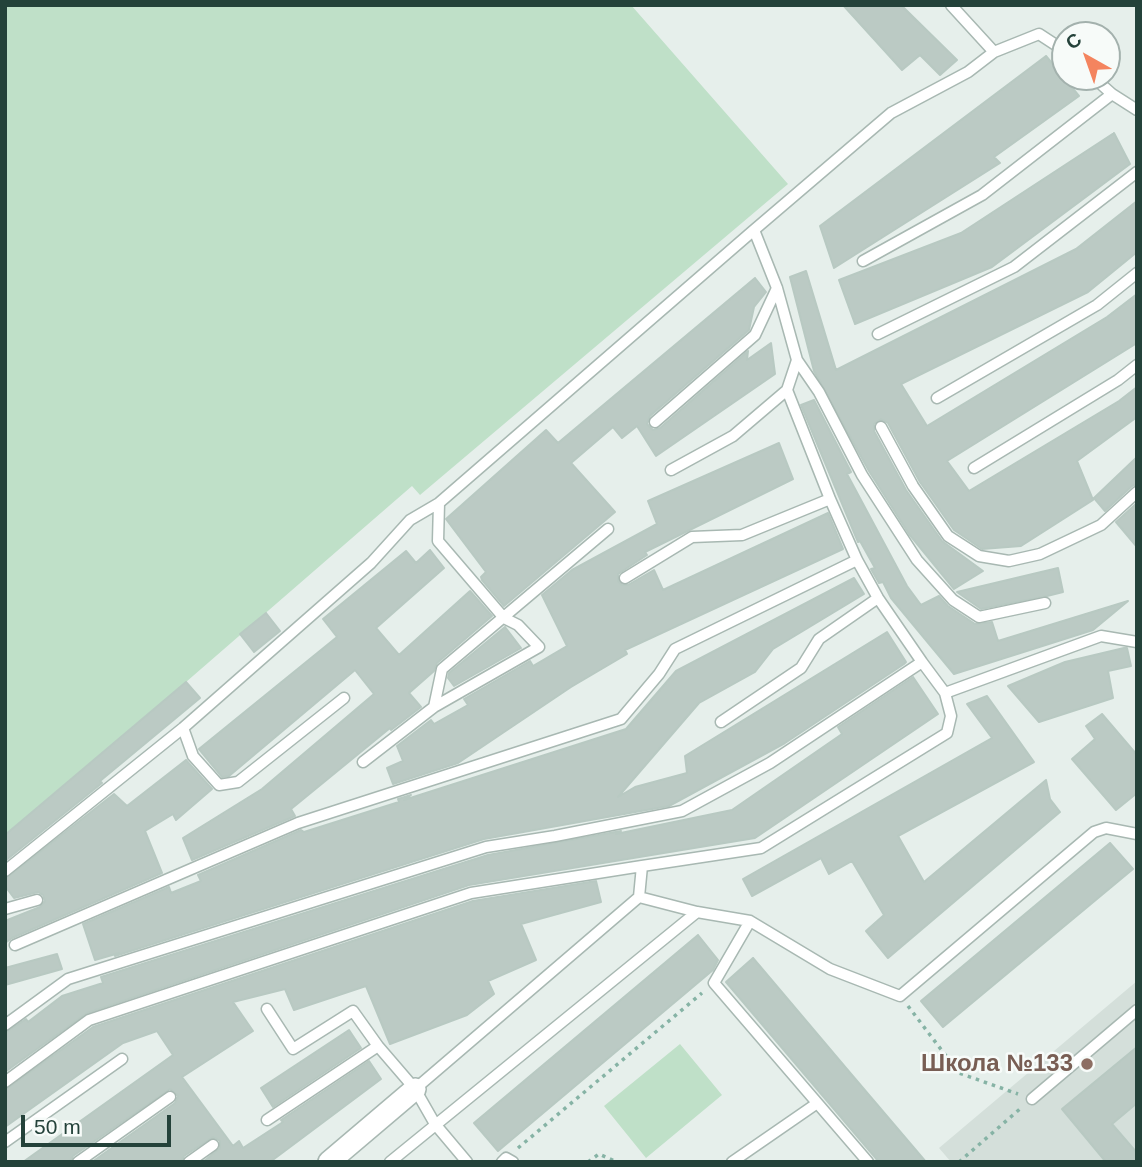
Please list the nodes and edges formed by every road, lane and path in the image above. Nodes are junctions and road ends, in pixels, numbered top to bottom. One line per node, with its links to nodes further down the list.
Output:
1 (951, 5): 3 (lane)
2 (1051, 41): 3 (lane)
3 (994, 52): 8 (lane)
4 (1109, 91): 5 (lane)
5 (1112, 94): 6 (lane); 9 (lane)
6 (1137, 110)
7 (1137, 173): 12 (lane)
8 (754, 230): 11 (lane); 23 (lane)
9 (863, 261)
10 (1137, 273): 16 (lane)
11 (777, 288): 13 (lane); 17 (lane)
12 (878, 334)
13 (797, 360): 15 (lane); 28 (lane)
14 (1137, 365): 19 (lane)
15 (787, 390): 20 (lane); 22 (lane)
16 (937, 398)
17 (655, 422)
18 (881, 427): 21 (lane)
19 (974, 468)
20 (671, 470)
21 (1137, 492)
22 (830, 499): 25 (lane); 26 (lane)
23 (439, 503): 29 (lane); 36 (lane)
24 (608, 528): 29 (lane)
25 (857, 560): 27 (lane); 46 (lane)
26 (625, 578)
27 (878, 598): 31 (lane); 35 (lane)
28 (1045, 603)
29 (504, 618): 34 (lane); 34 (lane)
30 (1137, 642): 32 (lane)
31 (922, 662): 32 (lane); 51 (lane)
32 (945, 693): 39 (lane)
33 (344, 698): 36 (lane)
34 (434, 707): 37 (lane)
35 (721, 722)
36 (183, 728): 40 (lane)
37 (363, 762)
38 (1137, 834): 48 (lane)
39 (642, 866): 41 (lane); 54 (lane)
40 (5, 871)
41 (639, 897): 44 (lane); 55 (lane)
42 (37, 900): 43 (lane)
43 (5, 909)
44 (697, 912): 45 (lane); 60 (lane)
45 (750, 921): 47 (lane); 48 (lane)
46 (15, 945)
47 (714, 983): 58 (lane); 63 (path)
48 (900, 996): 57 (path)
49 (267, 1009): 52 (lane)
50 (1137, 1010): 57 (lane)
51 (5, 1025)
52 (378, 1046): 55 (lane); 59 (lane)
53 (122, 1059): 61 (lane)
54 (5, 1083)
55 (415, 1089): 60 (lane); 66 (street)
56 (170, 1097): 64 (lane)
57 (1031, 1099): 73 (path)
58 (816, 1104): 71 (lane); 72 (lane)
59 (267, 1120)
60 (435, 1124): 67 (lane); 68 (lane)
61 (5, 1142)
62 (214, 1145): 65 (lane)
63 (507, 1161)
64 (78, 1162)
65 (189, 1162)
66 (329, 1162)
67 (390, 1162)
68 (467, 1162)
69 (588, 1162): 70 (path)
70 (617, 1162)
71 (732, 1162)
72 (868, 1162)
73 (959, 1162)

